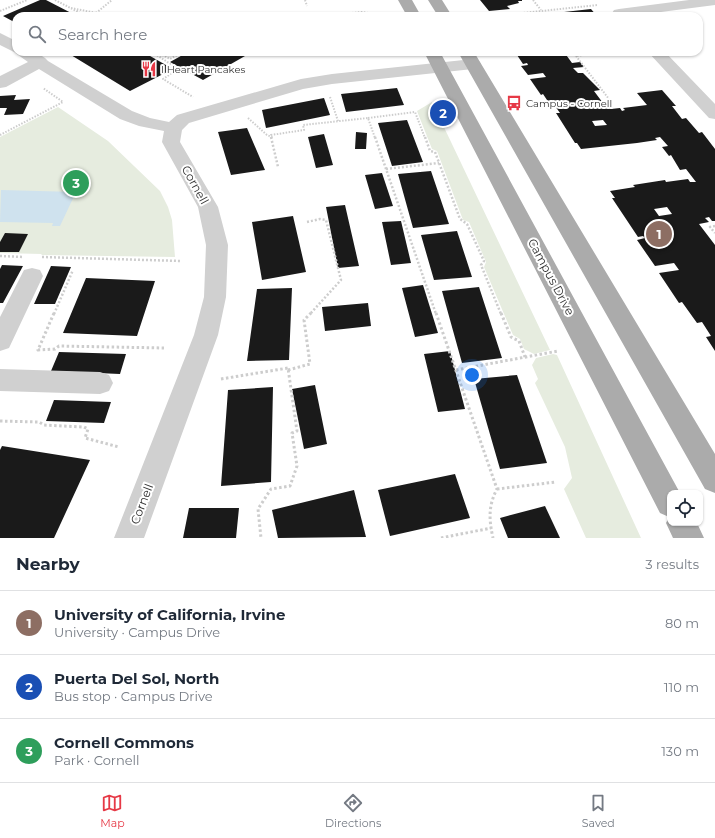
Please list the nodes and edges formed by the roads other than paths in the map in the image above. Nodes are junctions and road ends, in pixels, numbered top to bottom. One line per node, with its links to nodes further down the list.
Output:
1 (405, 0): 5 (main road)
2 (435, 0): 6 (main road)
3 (715, 1): 4 (street)
4 (612, 9)
5 (412, 12)
6 (442, 12)
7 (0, 38): 8 (street)
8 (12, 46)
9 (30, 56): 13 (street)
10 (660, 56): 15 (street)
11 (469, 58): 12 (street); 21 (main road)
12 (436, 60): 16 (street); 22 (main road, Campus Drive)
13 (41, 62): 14 (street); 16 (street)
14 (0, 83)
15 (715, 114)
16 (173, 128): 24 (street, Cornell)
17 (32, 263): 18 (street)
18 (0, 341)
19 (0, 380): 20 (street)
20 (100, 383)
21 (715, 480)
22 (667, 497)
23 (683, 526): 25 (main road)
24 (129, 538)
25 (689, 538)

